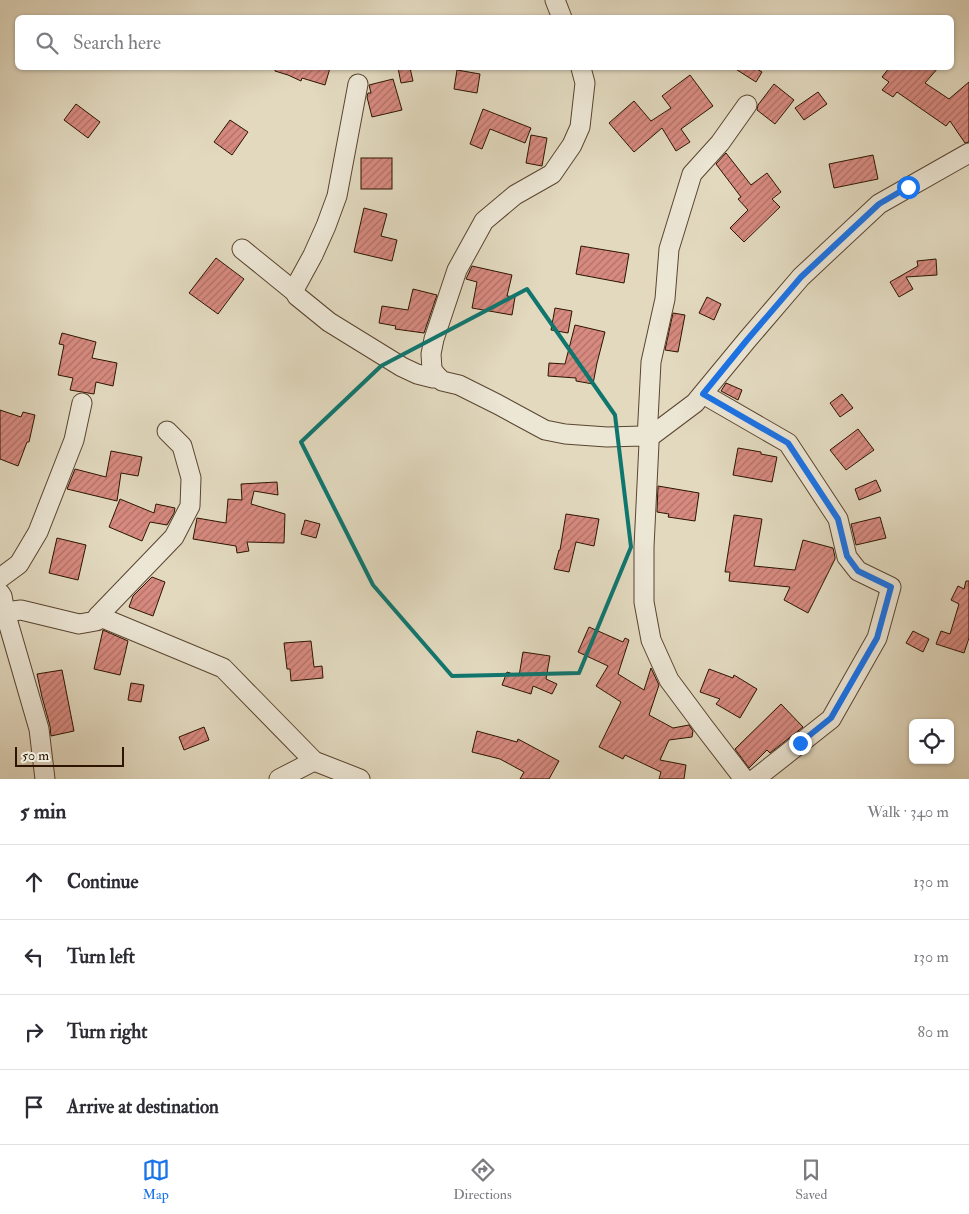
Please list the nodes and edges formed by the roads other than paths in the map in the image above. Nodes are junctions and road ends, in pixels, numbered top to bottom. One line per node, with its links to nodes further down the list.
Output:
1 (555, 0): 2 (street)
2 (561, 15)
3 (582, 70): 9 (street)
4 (358, 84): 8 (street)
5 (747, 105): 13 (street)
6 (969, 153): 10 (street)
7 (242, 250): 8 (street)
8 (295, 292): 9 (street)
9 (435, 374): 13 (street)
10 (703, 394): 13 (street); 23 (street)
11 (82, 403): 14 (street)
12 (167, 432): 17 (street)
13 (647, 439): 22 (street)
14 (0, 578)
15 (0, 594): 16 (street)
16 (5, 612): 17 (street); 19 (street)
17 (98, 616): 18 (street)
18 (314, 761): 20 (street); 21 (street)
19 (45, 779)
20 (279, 779)
21 (360, 779)
22 (744, 779)
23 (755, 779)

